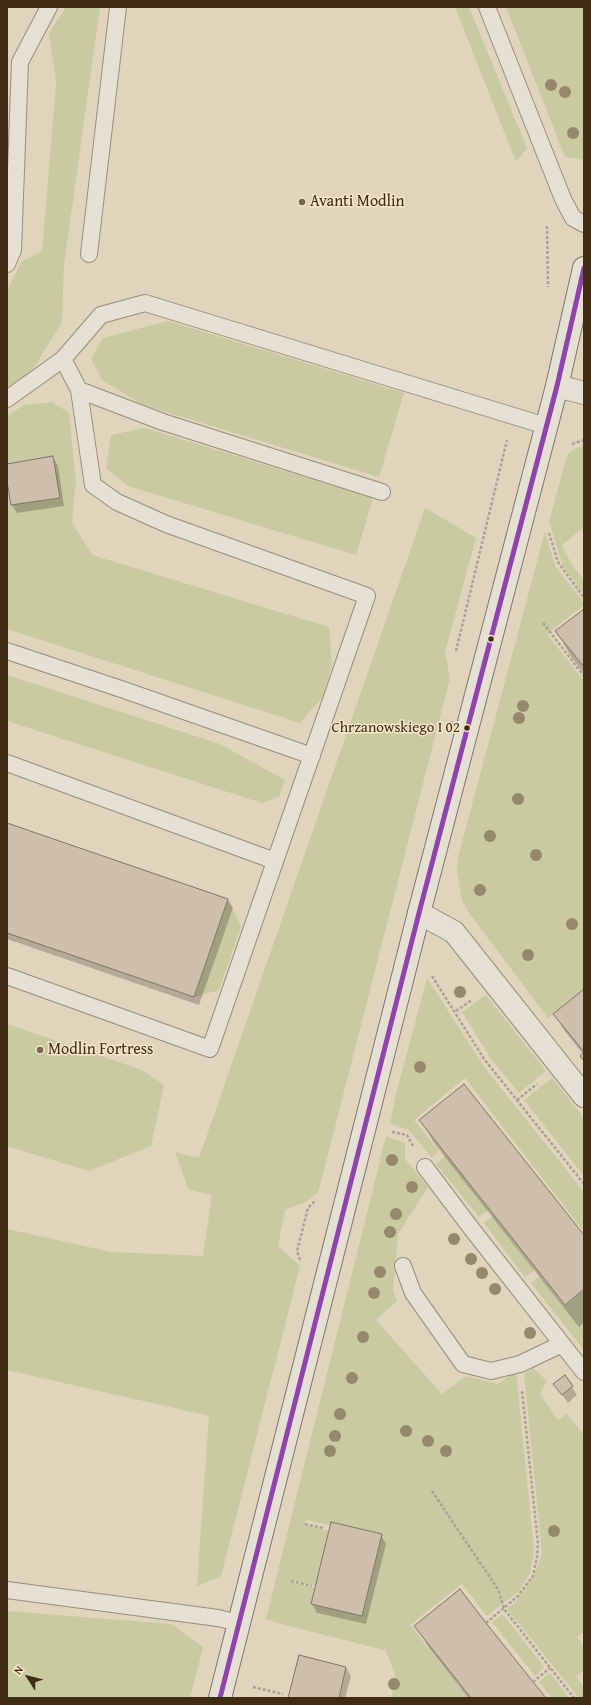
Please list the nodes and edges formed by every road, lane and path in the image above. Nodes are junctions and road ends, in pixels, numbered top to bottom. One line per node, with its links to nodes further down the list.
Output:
1 (49, 7): 6 (lane)
2 (118, 7): 5 (lane)
3 (487, 7): 4 (lane)
4 (584, 224)
5 (89, 254)
6 (7, 264)
7 (584, 268): 9 (street)
8 (63, 359): 10 (lane); 12 (lane); 13 (lane)
9 (557, 386): 11 (street); 13 (street)
10 (79, 390): 14 (lane); 20 (lane)
11 (584, 393)
12 (7, 399)
13 (546, 426): 23 (street)
14 (382, 492)
15 (547, 528): 16 (path)
16 (584, 598)
17 (543, 623): 19 (path)
18 (7, 651): 20 (lane)
19 (584, 676)
20 (312, 756): 22 (lane)
21 (7, 763): 22 (lane)
22 (275, 862): 25 (lane)
23 (419, 913): 26 (street); 43 (street)
24 (429, 971): 30 (path)
25 (7, 976)
26 (584, 1096)
27 (388, 1131): 28 (path)
28 (406, 1135)
29 (425, 1167): 32 (lane)
30 (584, 1184)
31 (403, 1266): 33 (lane)
32 (562, 1344): 33 (lane); 34 (lane)
33 (520, 1364): 41 (path)
34 (584, 1372)
35 (432, 1491): 41 (path)
36 (305, 1524): 37 (path)
37 (323, 1528)
38 (291, 1581): 39 (path)
39 (312, 1586)
40 (7, 1590): 43 (lane)
41 (504, 1608): 42 (path); 44 (path)
42 (486, 1623)
43 (239, 1624): 48 (street)
44 (550, 1668): 45 (path); 49 (path)
45 (533, 1682)
46 (264, 1690): 47 (path)
47 (283, 1694)
48 (220, 1698)
49 (574, 1698)

